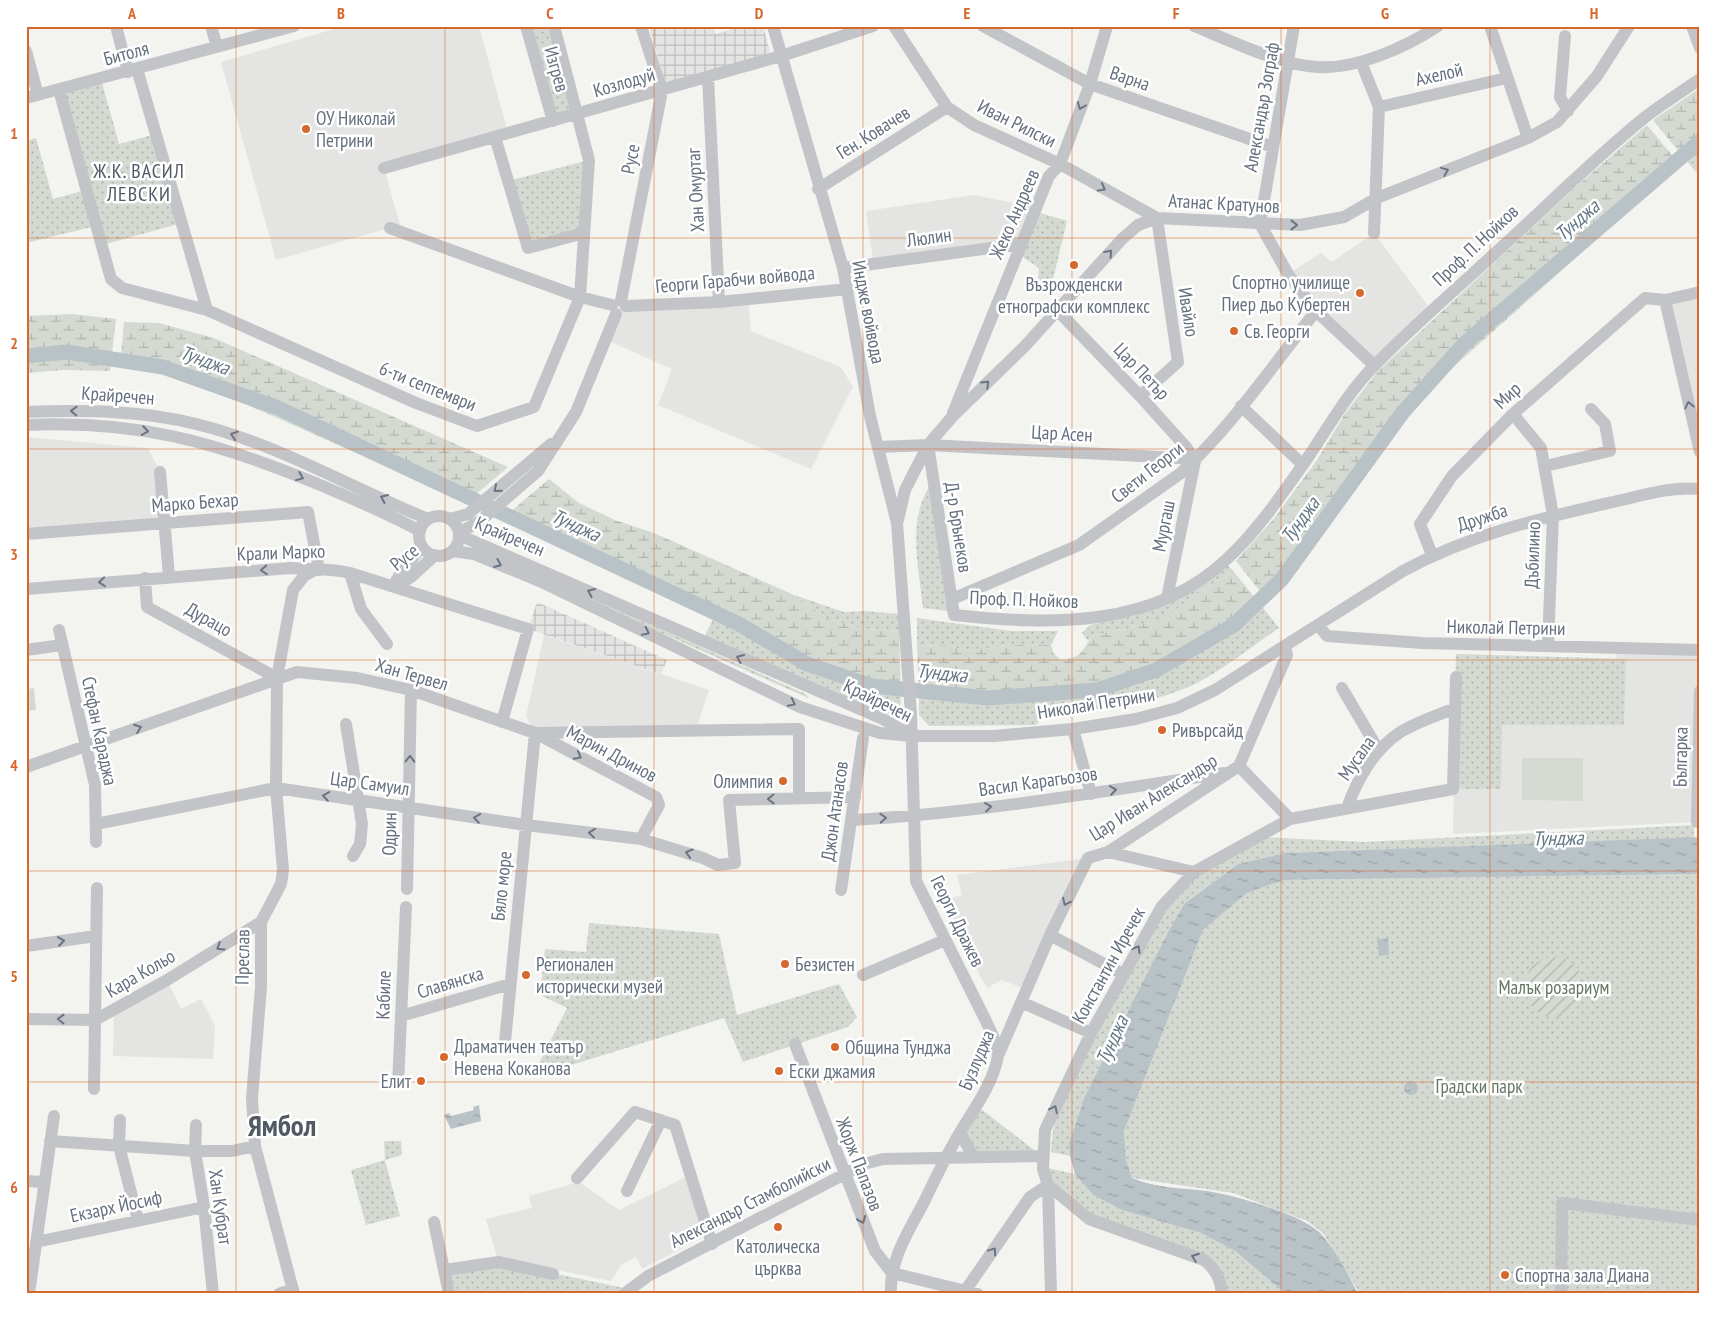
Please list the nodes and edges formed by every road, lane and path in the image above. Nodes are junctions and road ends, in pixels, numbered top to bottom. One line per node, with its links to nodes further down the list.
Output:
1 (116, 26): 25 (street)
2 (211, 26): 19 (street)
3 (294, 26): 19 (street, Битоля)
4 (526, 26): 37 (street, Изгрев)
5 (554, 26): 36 (street, Изгрев)
6 (641, 26): 31 (street, Русе)
7 (772, 26): 22 (street, Индже войвода)
8 (873, 26): 22 (street, Козлодуй)
9 (894, 26): 33 (street, Иван Рилски)
10 (983, 26): 29 (street, Варна)
11 (1107, 26): 29 (street, Жеко Андреев)
12 (1194, 26): 23 (street)
13 (1294, 26): 23 (street, Александър Зограф)
14 (1438, 26): 24 (street)
15 (1490, 26): 27 (street)
16 (1629, 26): 35 (street, Атанас Кратунов)
17 (1692, 26): 20 (street)
18 (1565, 36): 35 (street)
19 (217, 48): 25 (street, Битоля)
20 (1700, 48)
21 (26, 50): 32 (street)
22 (781, 56): 26 (street, Козлодуй); 43 (street, Индже войвода)
23 (1289, 62): 24 (street); 40 (street, Александър Зограф)
24 (1361, 62): 34 (street)
25 (132, 71): 30 (street, Битоля); 58 (street)
26 (708, 77): 31 (street, Козлодуй); 56 (street, Хан Омуртаг)
27 (1507, 78): 34 (street, Ахелой); 39 (street)
28 (1700, 80): 61 (street, Проф. П. Нойков)
29 (1090, 84): 40 (street, Варна); 41 (street, Жеко Андреев, one-way to 41)
30 (59, 90): 32 (street, Битоля); 58 (street, 6-ти септември)
31 (662, 90): 36 (street, Козлодуй); 57 (street, Русе)
32 (32, 97)
33 (947, 107): 41 (street, Иван Рилски); 43 (street, Ген. Ковачев)
34 (1379, 107): 44 (street)
35 (1568, 111): 39 (street, Атанас Кратунов)
36 (578, 114): 37 (street, Козлодуй); 48 (street, 6-ти септември)
37 (553, 121): 38 (street, Козлодуй)
38 (495, 137): 42 (street, Козлодуй); 48 (street)
39 (1528, 138): 44 (street, Атанас Кратунов, one-way to 39)
40 (1273, 147): 46 (street, Александър Зограф)
41 (1060, 164): 45 (street, Иван Рилски, one-way to 45); 50 (street, Жеко Андреев)
42 (384, 168)
43 (818, 189): 51 (street, Индже войвода)
44 (1376, 198): 46 (street, Атанас Кратунов, one-way to 44); 49 (street)
45 (1157, 218): 46 (street, Атанас Кратунов); 59 (street, Атанас Кратунов, one-way to 45); 62 (street, Ивайло)
46 (1260, 224): 60 (street)
47 (390, 228): 54 (street, Георги Гарабчи войвода)
48 (584, 233): 54 (street, 6-ти септември)
49 (1374, 233)
50 (1020, 244): 51 (street, Люлин); 67 (street, Жеко Андреев)
51 (843, 268): 52 (street, Индже войвода)
52 (848, 289): 56 (street, Георги Гарабчи войвода); 70 (street, Индже войвода)
53 (1700, 292): 55 (street, Мир)
54 (580, 297): 57 (street, Георги Гарабчи войвода); 58 (street, 6-ти септември)
55 (1665, 300): 66 (street, Мир); 71 (street, one-way to 55)
56 (719, 302): 57 (street, Георги Гарабчи войвода)
57 (619, 306): 75 (street, Русе)
58 (207, 310)
59 (1058, 311): 62 (street, Цар Петър); 67 (street, Атанас Кратунов, one-way to 59)
60 (1316, 311): 61 (street); 63 (street, Свети Георги)
61 (1374, 365): 73 (street, Проф. П. Нойков)
62 (1140, 396): 72 (street, Цар Петър)
63 (1241, 406): 72 (street, Свети Георги); 73 (street)
64 (1591, 409): 74 (street)
65 (26, 412): 79 (street, Крайречен, one-way to 65)
66 (1513, 414): 74 (street, Дъбилино); 91 (street, Мир)
67 (952, 417): 69 (street, Атанас Кратунов)
68 (26, 425): 84 (street, Крайречен, one-way to 84)
69 (928, 444): 70 (street, Цар Асен); 72 (street, Цар Асен); 83 (street, Атанас Кратунов); 101 (street, Д-р Брънеков)
70 (879, 447): 83 (street, Индже войвода)
71 (1700, 452)
72 (1195, 460): 100 (street, Мургаш); 101 (street, Свети Георги)
73 (1303, 465): 100 (street, Проф. П. Нойков)
74 (1545, 466): 78 (street, Дъбилино)
75 (532, 467): 80 (street, one-way to 80); 81 (street)
76 (160, 472): 82 (street)
77 (1700, 489): 78 (street, Дружба)
78 (1553, 515): 91 (street, Дружба); 109 (street, Дъбилино)
79 (428, 519): 80 (street); 84 (street)
80 (450, 519): 86 (street)
81 (480, 521): 86 (street); 88 (street)
82 (164, 523): 85 (street, Марко Бехар); 93 (street, Марко Бехар); 95 (street)
83 (897, 523): 118 (street, Индже войвода)
84 (420, 531): 87 (street)
85 (26, 534)
86 (459, 534): 88 (street, Крайречен); 89 (street)
87 (421, 545): 90 (street); 92 (street, Русе)
88 (487, 546): 124 (street, Крайречен, one-way to 88)
89 (452, 551): 90 (street); 124 (street, Крайречен, one-way to 124)
90 (435, 555): 98 (street, Русе)
91 (1432, 555): 103 (street, Дружба)
92 (413, 560): 97 (street); 98 (street, Русе)
93 (316, 570): 94 (street, Крали Марко); 95 (street, Крали Марко, one-way to 95); 113 (street, Преслав)
94 (350, 573): 97 (street, Крали Марко); 106 (street)
95 (169, 576): 96 (street, Крали Марко)
96 (145, 578): 99 (street, Крали Марко, one-way to 99); 113 (street, Дурацо)
97 (367, 578): 98 (street, Крали Марко)
98 (395, 586): 120 (street, Крали Марко)
99 (26, 589)
100 (1167, 598): 102 (street, Проф. П. Нойков)
101 (952, 599): 102 (street, Д-р Брънеков)
102 (954, 616)
103 (1318, 625): 105 (street, Дружба); 109 (street, Николай Петрини)
104 (59, 630): 107 (street, Стефан Караджа)
105 (1297, 638): 108 (street, Николай Петрини)
106 (387, 644)
107 (62, 646): 110 (street); 126 (street, Стефан Караджа)
108 (1285, 646): 122 (street, Николай Петрини); 129 (street)
109 (1548, 646): 111 (street, Николай Петрини)
110 (26, 650)
111 (1700, 650)
112 (1456, 677): 117 (street)
113 (277, 678): 115 (street, Хан Тервел); 126 (street, Хан Тервел, one-way to 113); 130 (street, Преслав)
114 (1342, 688): 127 (street)
115 (411, 690): 120 (street, Хан Тервел); 135 (street, Одрин, one-way to 115)
116 (1700, 691): 119 (street, Българка)
117 (1455, 708): 127 (street, Мусала); 136 (street)
118 (911, 714): 124 (street, Георги Дражев)
119 (1700, 714): 140 (street, Българка)
120 (502, 722): 123 (street, Хан Тервел)
121 (346, 724): 134 (street)
122 (1074, 729): 124 (street, Николай Петрини); 131 (street)
123 (535, 733): 132 (street, Хан Тервел); 142 (street, Бяло море); 143 (street, Марин Дринов, one-way to 143)
124 (912, 736): 137 (street, Георги Дражев)
125 (863, 738): 133 (street, Джон Атанасов)
126 (86, 746): 128 (street, Хан Тервел); 141 (street, Стефан Караджа)
127 (1379, 751): 136 (street, Мусала)
128 (26, 767)
129 (1234, 769): 131 (street, Васил Карагьозов, one-way to 129); 138 (street, Цар Иван Александър); 145 (street, Цар Иван Александър)
130 (276, 788): 134 (street, Цар Самуил, one-way to 130); 141 (street, Цар Самуил); 153 (street, Преслав)
131 (1091, 794): 137 (street, Васил Карагьозов, one-way to 131)
132 (799, 798): 133 (street); 143 (street, Цар Самуил, one-way to 143)
133 (855, 798): 139 (street, Джон Атанасов)
134 (357, 801): 135 (street, Цар Самуил); 146 (street)
135 (408, 808): 142 (street, Цар Самуил, one-way to 135); 150 (street, Одрин)
136 (1348, 808): 138 (street)
137 (914, 816): 139 (street, Васил Карагьозов, one-way to 137); 156 (street, Георги Дражев)
138 (1290, 819): 148 (street, Константин Иречек)
139 (852, 820): 151 (street, Джон Атанасов)
140 (1699, 822)
141 (96, 824): 144 (street, Стефан Караджа)
142 (526, 826): 143 (street, Цар Самуил, one-way to 142); 160 (street, Бяло море)
143 (641, 839)
144 (96, 842)
145 (1108, 852): 147 (street, Цар Иван Александър); 148 (street)
146 (353, 856)
147 (1088, 858): 154 (street, Бузлуджа, one-way to 154)
148 (1194, 872): 158 (street, Константин Иречек, one-way to 148)
149 (97, 888): 155 (street)
150 (407, 889)
151 (841, 890)
152 (406, 907): 162 (street, Кабиле)
153 (261, 922): 164 (street, Кара Кольо, one-way to 164); 178 (street, Преслав)
154 (1050, 935): 158 (street); 161 (street, Бузлуджа)
155 (96, 936): 157 (street, one-way to 155); 164 (street)
156 (946, 940): 159 (street); 168 (street, Георги Дражев)
157 (26, 946)
158 (1123, 974): 165 (street, Константин Иречек)
159 (863, 975)
160 (510, 984): 162 (street, Славянска); 166 (street, Бяло море)
161 (1023, 1002): 165 (street); 168 (street, Бузлуджа)
162 (401, 1016): 169 (street, Кабиле)
163 (26, 1019): 164 (street, Кара Кольо, one-way to 163)
164 (95, 1020): 170 (street)
165 (1091, 1033): 181 (street, Константин Иречек, one-way to 165)
166 (505, 1042)
167 (795, 1044): 183 (street, Жорж Папазов)
168 (998, 1056): 175 (street, Бузлуджа)
169 (398, 1084)
170 (94, 1089)
171 (54, 1116): 176 (street)
172 (120, 1120): 177 (street)
173 (661, 1120): 184 (street); 188 (street); 194 (street)
174 (196, 1125): 179 (street, Хан Кубрат)
175 (960, 1133): 180 (street); 182 (street, Бузлуджа)
176 (50, 1141): 177 (street); 186 (street)
177 (119, 1146): 179 (street); 190 (street)
178 (254, 1146): 179 (street); 199 (street, Преслав)
179 (194, 1150): 189 (street, Хан Кубрат)
180 (973, 1156): 181 (street, Александър Стамболийски); 182 (street, Александър Стамболийски)
181 (1042, 1156): 187 (street, Константин Иречек)
182 (946, 1157): 183 (street, Александър Стамболийски); 197 (street, Бузлуджа)
183 (844, 1175): 194 (street, Александър Стамболийски); 197 (street, Жорж Папазов, one-way to 197)
184 (577, 1178)
185 (26, 1181): 186 (street)
186 (44, 1182): 193 (street)
187 (1048, 1186): 201 (street, one-way to 187); 208 (street, Константин Иречек); 209 (street, one-way to 187)
188 (627, 1191)
189 (204, 1207): 190 (street, Екзарх Йосиф); 203 (street, Хан Кубрат)
190 (138, 1220): 193 (street, Екзарх Йосиф)
191 (1700, 1220): 210 (street)
192 (434, 1222): 196 (street)
193 (36, 1242): 195 (street)
194 (712, 1244): 200 (street, Александър Стамболийски)
195 (30, 1262): 202 (street)
196 (444, 1270): 198 (street); 205 (street)
197 (892, 1273): 201 (street); 206 (street)
198 (553, 1274)
199 (293, 1291): 204 (street)
200 (626, 1291)
201 (964, 1292): 207 (street)
202 (29, 1294)
203 (213, 1294)
204 (279, 1294)
205 (449, 1294)
206 (891, 1294)
207 (978, 1294)
208 (1051, 1294)
209 (1222, 1294)
210 (1561, 1294)

